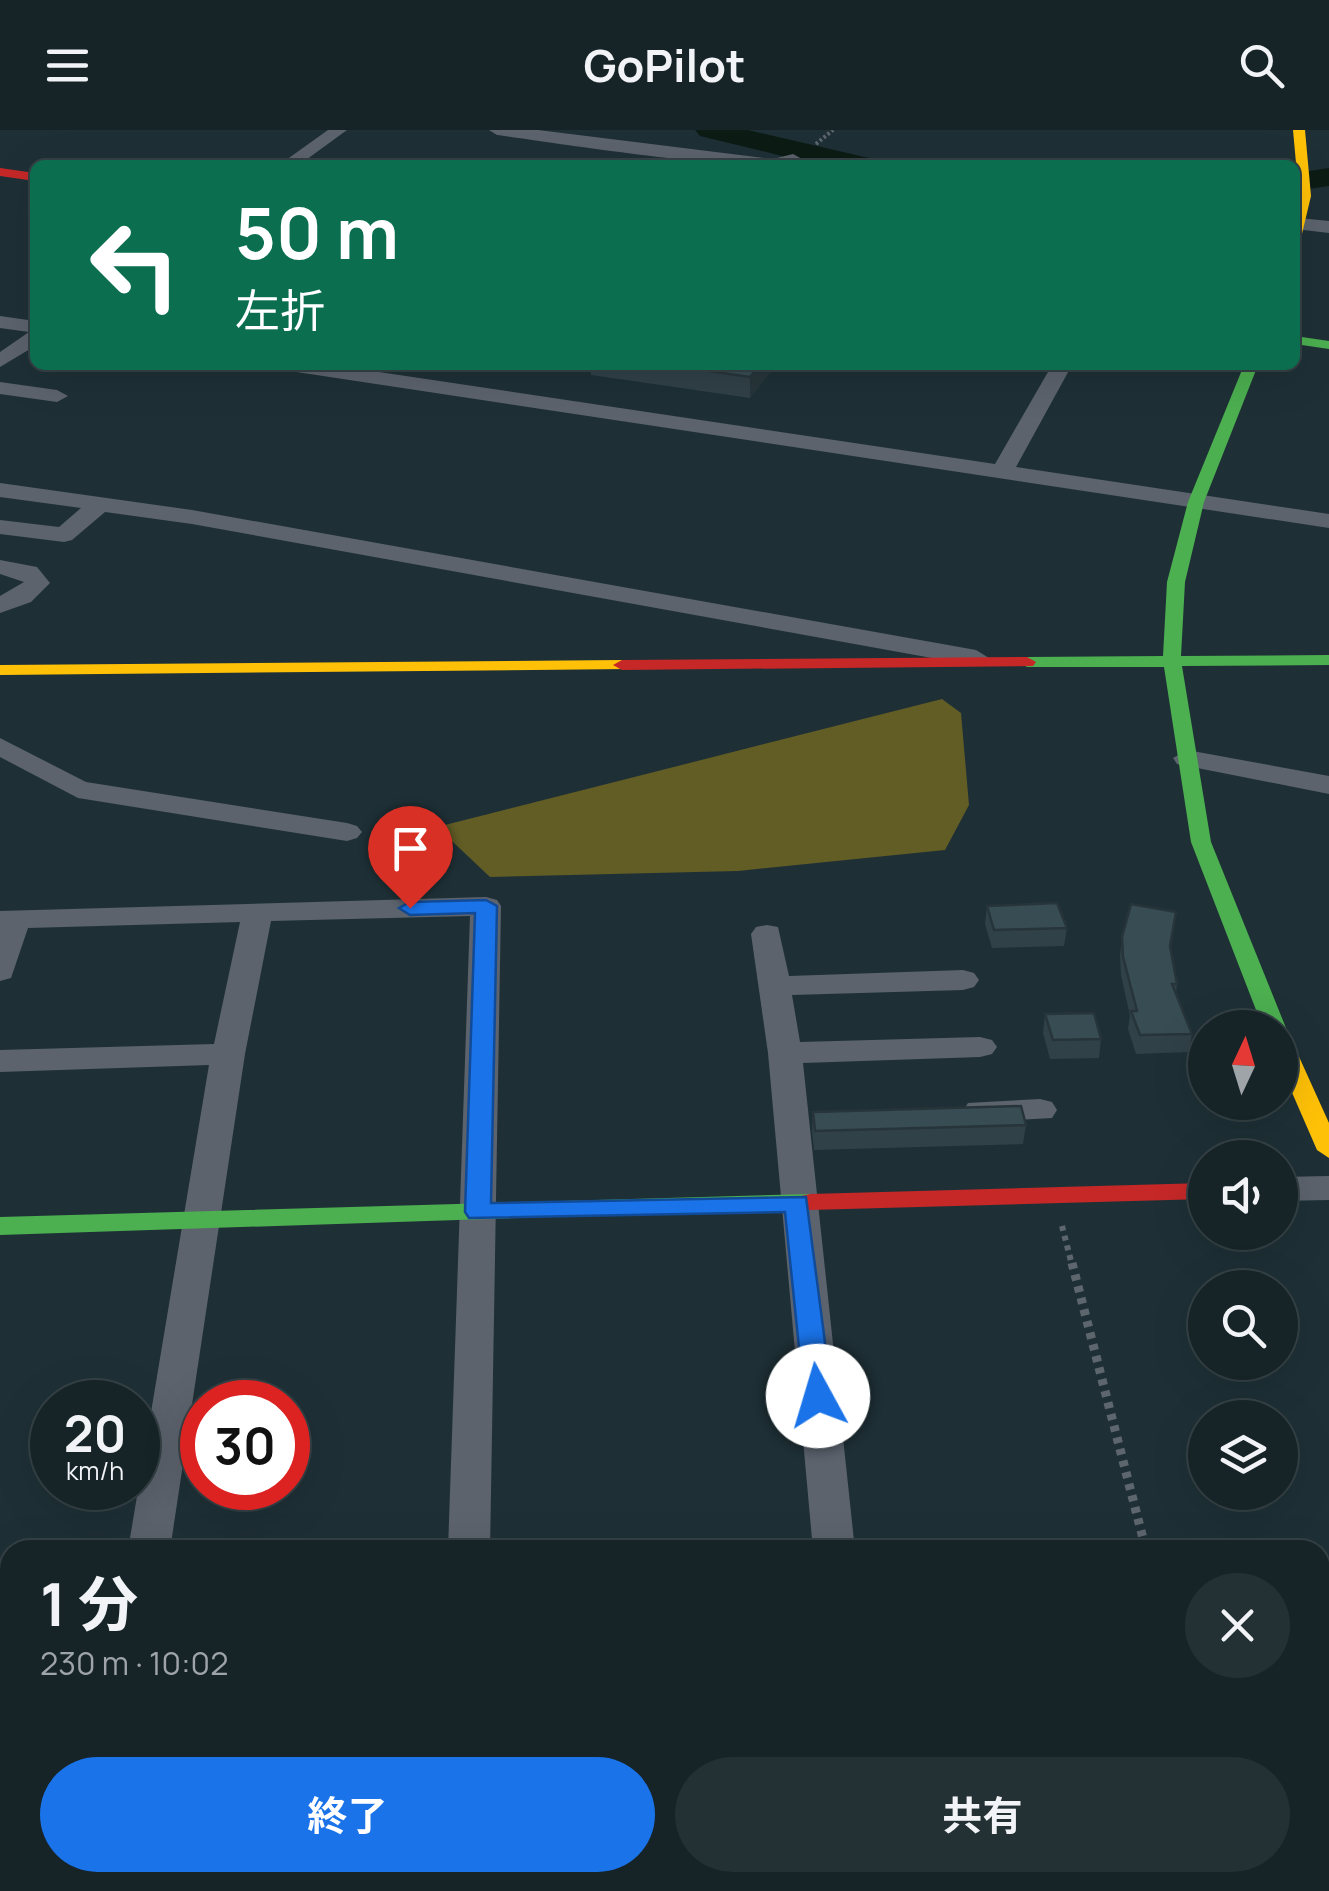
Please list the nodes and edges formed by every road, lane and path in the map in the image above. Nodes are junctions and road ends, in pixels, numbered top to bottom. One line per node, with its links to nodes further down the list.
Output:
1 (339, 130): 8 (street)
2 (497, 130): 9 (street)
3 (833, 130): 6 (path)
4 (1299, 130): 14 (street)
5 (687, 135): 7 (street)
6 (816, 144)
7 (793, 159): 10 (street); 11 (street)
8 (295, 160)
9 (741, 160)
10 (789, 160)
11 (797, 160)
12 (0, 172): 13 (street)
13 (30, 176)
14 (1302, 186)
15 (1329, 228): 16 (street)
16 (1300, 231)
17 (0, 322): 18 (street)
18 (30, 326)
19 (30, 340): 22 (street)
20 (1300, 341): 21 (street)
21 (1329, 345)
22 (0, 361)
23 (323, 370): 28 (street)
24 (1059, 370): 28 (street)
25 (1249, 370): 30 (street)
26 (0, 388): 27 (street)
27 (57, 396)
28 (1002, 472): 30 (street)
29 (0, 490): 31 (street)
30 (1196, 502): 32 (street); 36 (street)
31 (98, 506): 33 (street); 38 (street)
32 (1329, 521)
33 (0, 527)
34 (0, 567): 35 (street)
35 (0, 605)
36 (1172, 660): 37 (street); 38 (street); 41 (street)
37 (1329, 660)
38 (1008, 662): 39 (street)
39 (4, 665)
40 (0, 746): 43 (street)
41 (1187, 758): 42 (street); 50 (street)
42 (1329, 785)
43 (346, 832)
44 (257, 913): 45 (street); 53 (street); 66 (street)
45 (8, 920): 47 (street)
46 (767, 934): 49 (street)
47 (0, 972)
48 (962, 980): 49 (street)
49 (775, 986): 52 (street)
50 (1268, 1010)
51 (980, 1047): 52 (street)
52 (785, 1053): 59 (street)
53 (228, 1054): 54 (street); 67 (street)
54 (0, 1061)
55 (1298, 1080): 60 (street)
56 (1040, 1110): 57 (street)
57 (944, 1112)
58 (829, 1115): 59 (street)
59 (791, 1116): 65 (street)
60 (1329, 1150)
61 (1329, 1188): 62 (street)
62 (1298, 1189)
63 (1188, 1192): 64 (street)
64 (1054, 1196): 65 (street); 72 (path)
65 (797, 1203): 66 (street); 71 (street)
66 (478, 1212): 67 (street); 70 (street)
67 (202, 1220): 68 (street); 69 (street)
68 (0, 1226)
69 (151, 1540)
70 (469, 1540)
71 (833, 1540)
72 (1143, 1540)

